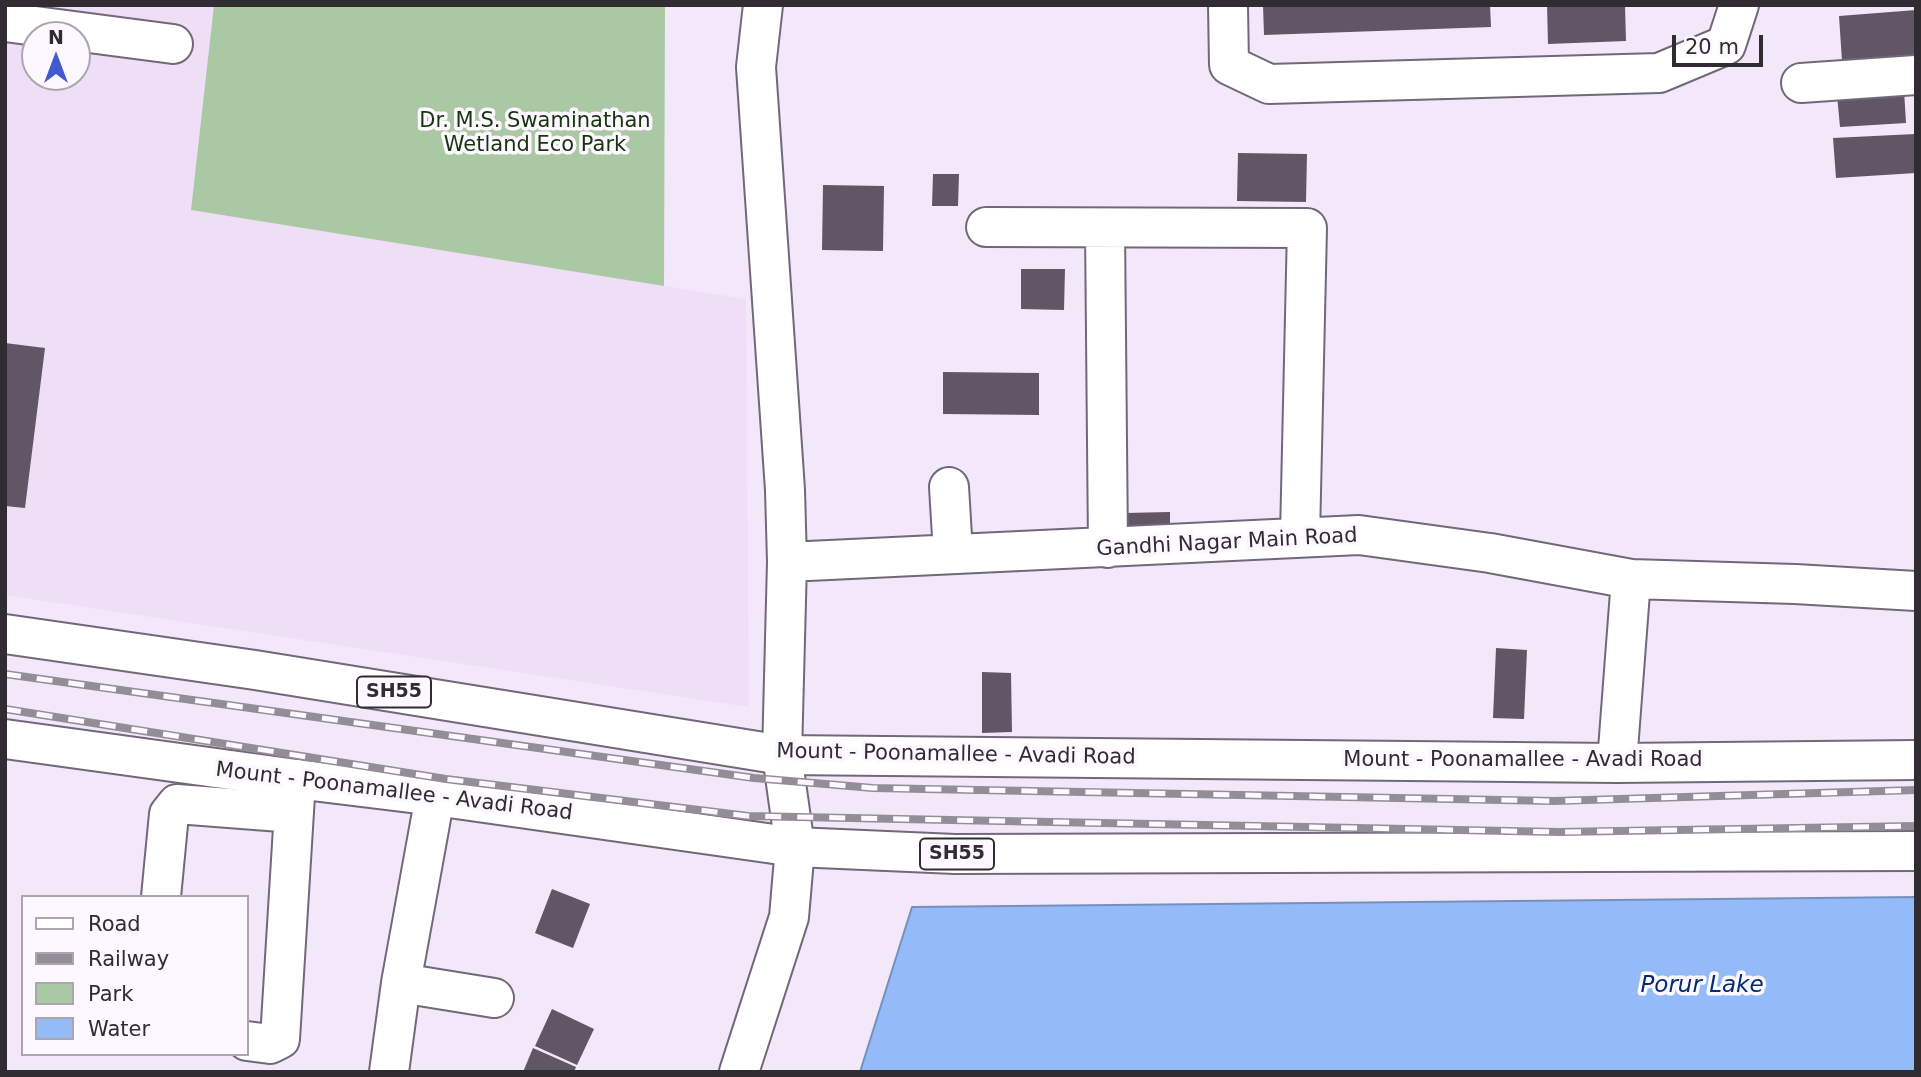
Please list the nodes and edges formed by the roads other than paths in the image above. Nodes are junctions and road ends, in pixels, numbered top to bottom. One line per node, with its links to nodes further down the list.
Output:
1 (763, 5): 14 (street)
2 (1228, 5): 3 (street)
3 (1740, 5)
4 (5, 22): 5 (street)
5 (173, 44)
6 (1916, 75): 7 (street)
7 (1801, 83)
8 (986, 228): 9 (street)
9 (1105, 228): 11 (street); 12 (street)
10 (949, 487): 13 (street)
11 (1300, 536): 12 (street, Gandhi Nagar Main Road); 15 (street, Gandhi Nagar Main Road)
12 (1108, 548): 13 (street, Gandhi Nagar Main Road)
13 (953, 553): 14 (street, Gandhi Nagar Main Road)
14 (787, 562): 19 (street)
15 (1631, 579): 16 (street, Gandhi Nagar Main Road); 21 (street)
16 (1916, 591)
17 (5, 634): 19 (street, Mount - Poonamallee - Avadi Road / SH55)
18 (5, 739): 22 (street, Mount - Poonamallee - Avadi Road / SH55)
19 (782, 755): 21 (street, Mount - Poonamallee - Avadi Road / SH55); 24 (street)
20 (1916, 760): 21 (street, Mount - Poonamallee - Avadi Road / SH55)
21 (1617, 763)
22 (295, 796): 23 (street, Mount - Poonamallee - Avadi Road / SH55); 26 (street); 29 (street)
23 (435, 796): 24 (street, Mount - Poonamallee - Avadi Road / SH55); 27 (street)
24 (795, 847): 25 (street, Mount - Poonamallee - Avadi Road / SH55); 31 (street)
25 (1916, 851)
26 (160, 895)
27 (401, 983): 28 (street); 30 (street)
28 (494, 998)
29 (248, 1041)
30 (389, 1072)
31 (738, 1072)

